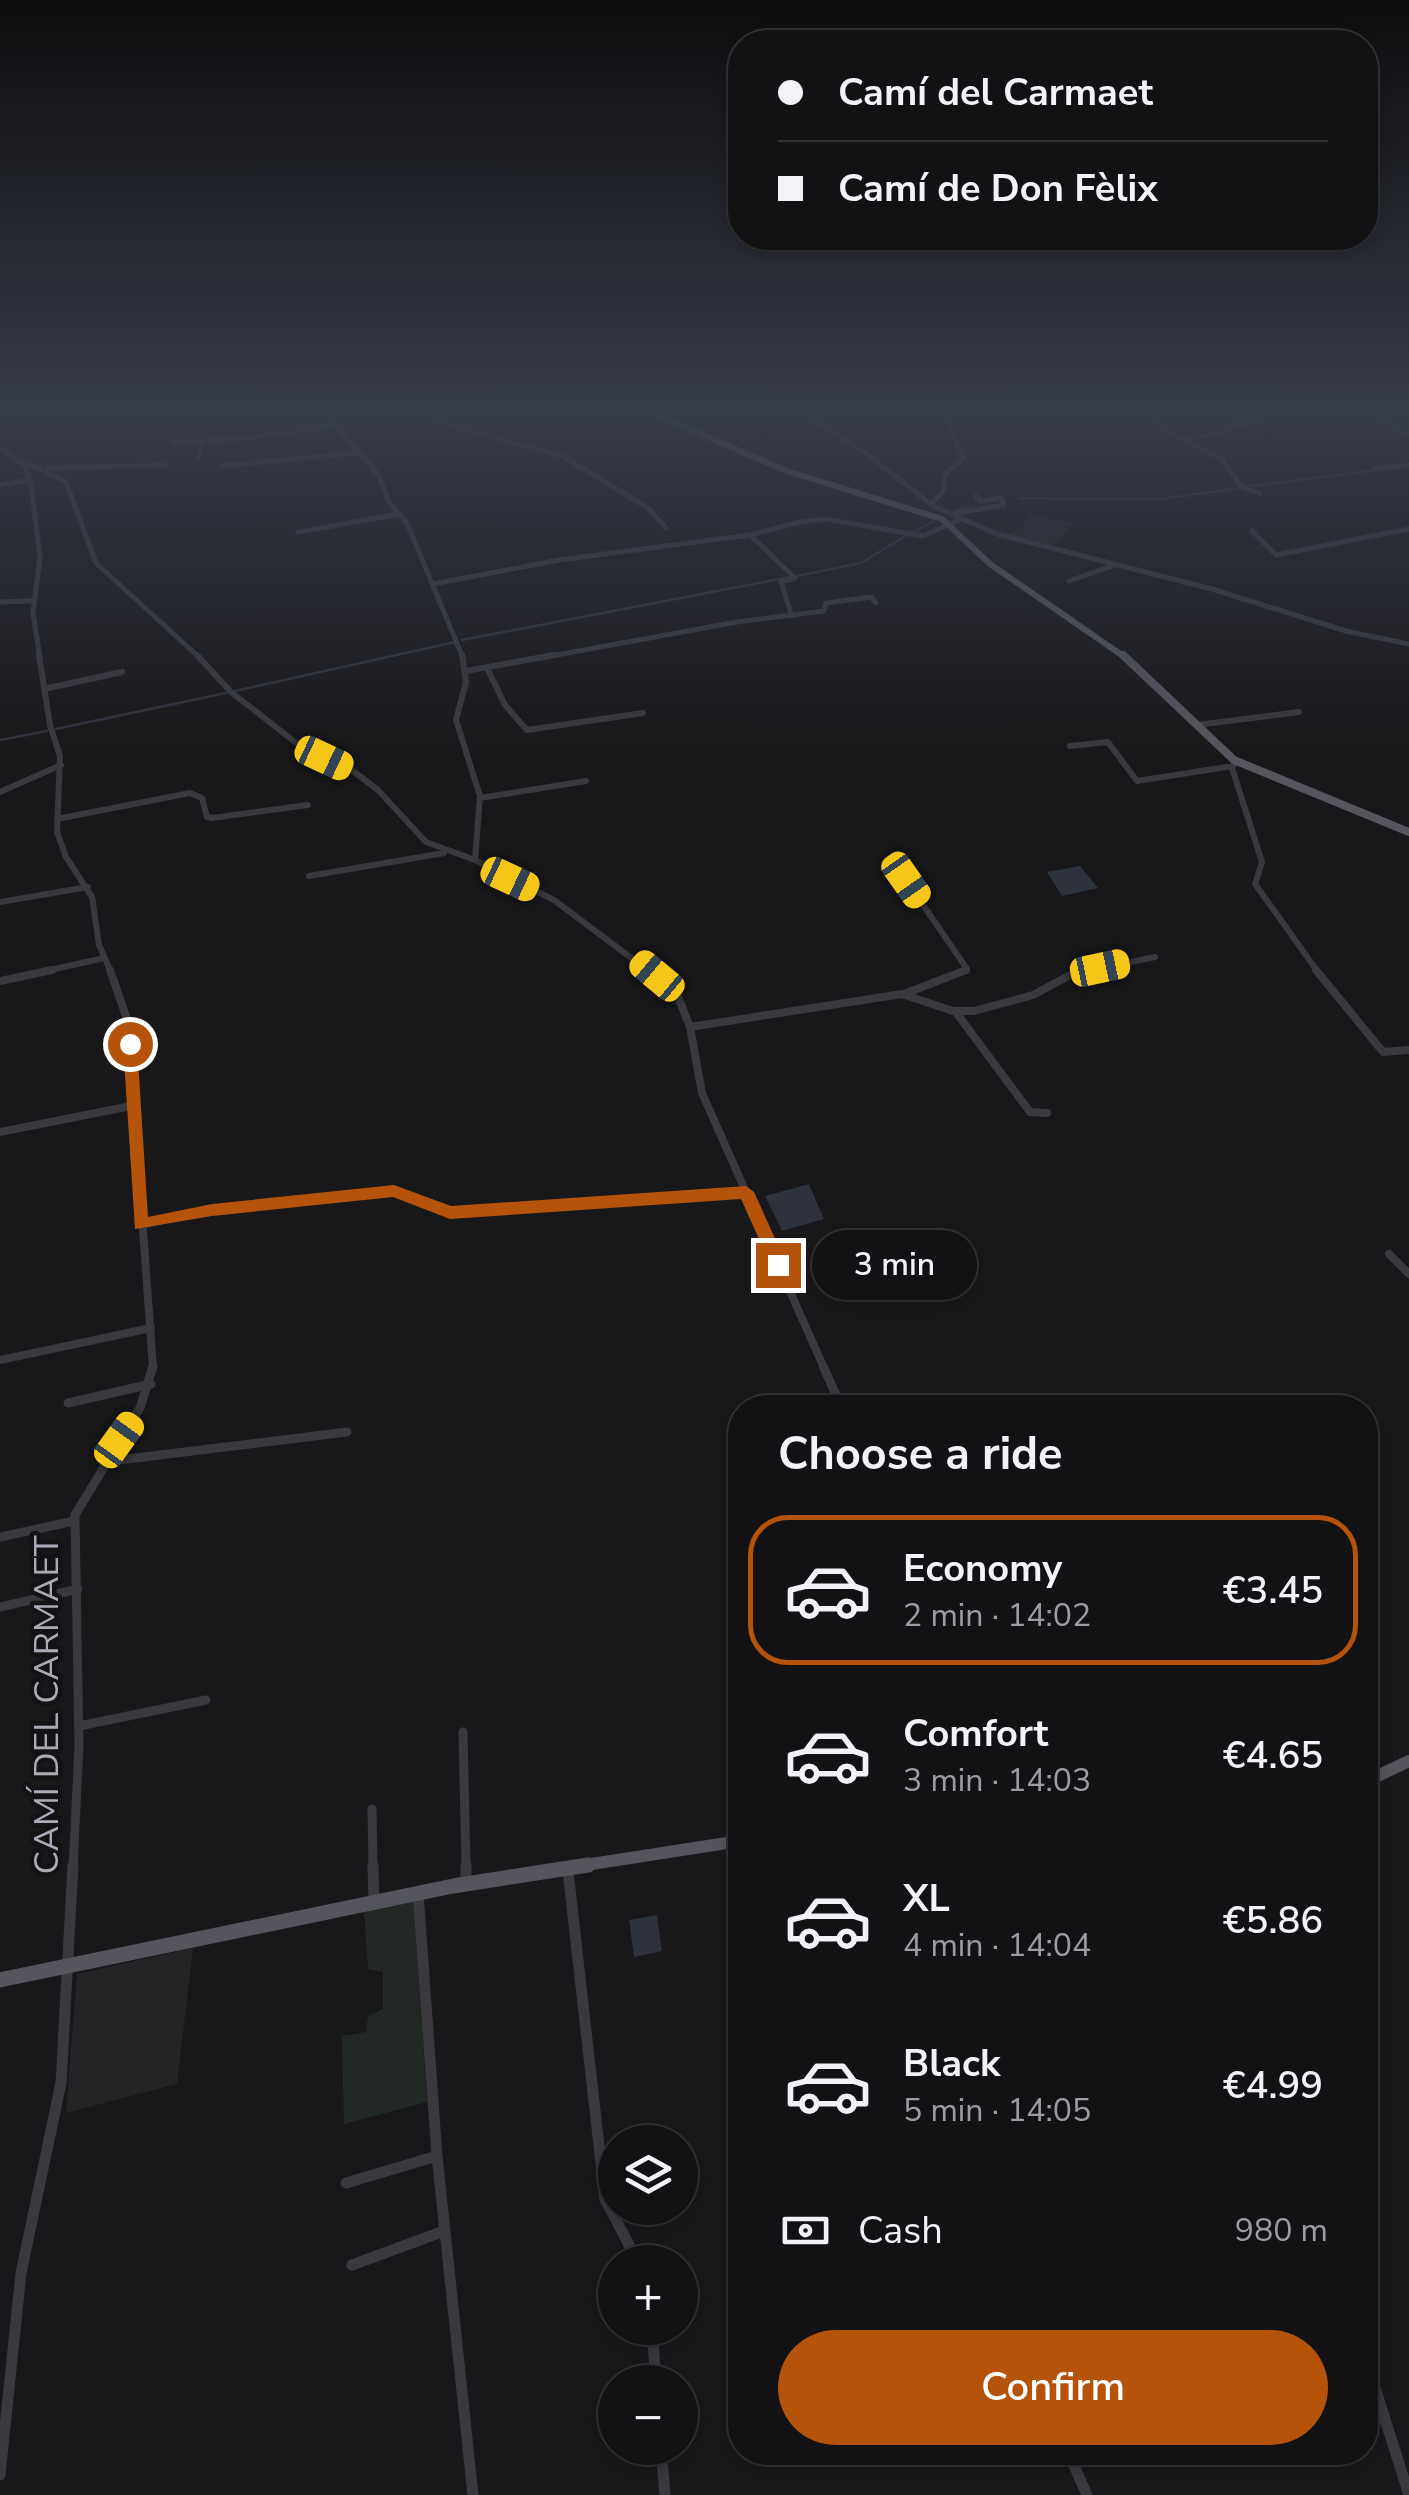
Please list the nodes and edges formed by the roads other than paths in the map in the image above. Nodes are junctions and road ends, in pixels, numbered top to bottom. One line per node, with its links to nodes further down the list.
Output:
1 (36, 523): 20 (street, CAMÍ DEL CARMAET)
2 (81, 523): 40 (street)
3 (347, 523): 14 (street)
4 (409, 523): 18 (street)
5 (662, 523): 11 (street)
6 (806, 523): 15 (street)
7 (851, 523): 8 (street)
8 (941, 523)
9 (954, 523): 30 (main road)
10 (973, 523): 16 (street)
11 (666, 528)
12 (1409, 528): 13 (street)
13 (1252, 531)
14 (298, 532)
15 (750, 536): 18 (street); 22 (street)
16 (1116, 565): 17 (street); 23 (street)
17 (1069, 582)
18 (433, 584): 25 (street)
19 (0, 602): 20 (street)
20 (32, 602): 27 (street, CAMÍ DEL CARMAET)
21 (876, 603): 22 (street)
22 (792, 616): 24 (street)
23 (1409, 644)
24 (487, 668): 25 (street); 29 (street)
25 (466, 671): 36 (street)
26 (122, 672): 27 (street)
27 (44, 690): 33 (street, CAMÍ DEL CARMAET)
28 (1299, 712): 30 (street)
29 (642, 713)
30 (1197, 725): 32 (main road)
31 (1070, 746): 32 (street)
32 (1234, 764): 39 (main road); 52 (street)
33 (61, 766): 35 (street); 38 (street, CAMÍ DEL CARMAET)
34 (586, 781): 36 (street)
35 (0, 792)
36 (480, 798): 41 (street)
37 (308, 806): 38 (street)
38 (57, 819): 44 (street, CAMÍ DEL CARMAET)
39 (1408, 831)
40 (448, 852): 41 (street); 42 (street)
41 (475, 860): 51 (street)
42 (309, 876)
43 (906, 880): 49 (street)
44 (88, 887): 45 (street); 47 (street, CAMÍ DEL CARMAET)
45 (0, 902)
46 (1155, 956): 50 (street)
47 (104, 958): 48 (street); 53 (street, CAMÍ DEL CARMAET)
48 (0, 981)
49 (902, 994): 50 (street); 51 (street)
50 (955, 1011): 54 (street)
51 (690, 1028): 56 (street)
52 (1409, 1050)
53 (131, 1106): 55 (street); 57 (street, CAMÍ DEL CARMAET)
54 (1048, 1113)
55 (0, 1132)
56 (746, 1192): 57 (street); 63 (street)
57 (140, 1225): 60 (street, CAMÍ DEL CARMAET)
58 (1389, 1254): 59 (street)
59 (1409, 1274)
60 (151, 1328): 61 (street); 62 (street, CAMÍ DEL CARMAET)
61 (0, 1360)
62 (151, 1384): 64 (street); 66 (street, CAMÍ DEL CARMAET)
63 (836, 1395)
64 (68, 1403)
65 (347, 1432): 66 (street)
66 (103, 1462): 67 (street, CAMÍ DEL CARMAET)
67 (74, 1521): 68 (street); 69 (street, CAMÍ DEL CARMAET)
68 (0, 1536)
69 (78, 1589): 70 (street); 72 (street, CAMÍ DEL CARMAET)
70 (0, 1607)
71 (206, 1700): 72 (street)
72 (79, 1726): 82 (street, CAMÍ DEL CARMAET)
73 (463, 1732): 79 (street)
74 (1409, 1761): 75 (main road)
75 (1378, 1776)
76 (372, 1809): 81 (street)
77 (728, 1844): 78 (main road)
78 (568, 1870): 79 (main road); 87 (street)
79 (466, 1884): 80 (main road)
80 (418, 1893): 81 (main road); 84 (street)
81 (374, 1901): 82 (main road)
82 (69, 1966): 83 (main road); 92 (street, CAMÍ DEL CARMAET)
83 (0, 1980)
84 (437, 2156): 85 (street); 86 (street)
85 (346, 2182)
86 (444, 2232): 88 (street); 93 (street)
87 (629, 2245)
88 (352, 2265)
89 (1378, 2397): 96 (street)
90 (662, 2465): 94 (street)
91 (1073, 2465): 95 (street)
92 (0, 2471)
93 (473, 2495)
94 (664, 2495)
95 (1086, 2495)
96 (1409, 2495)

